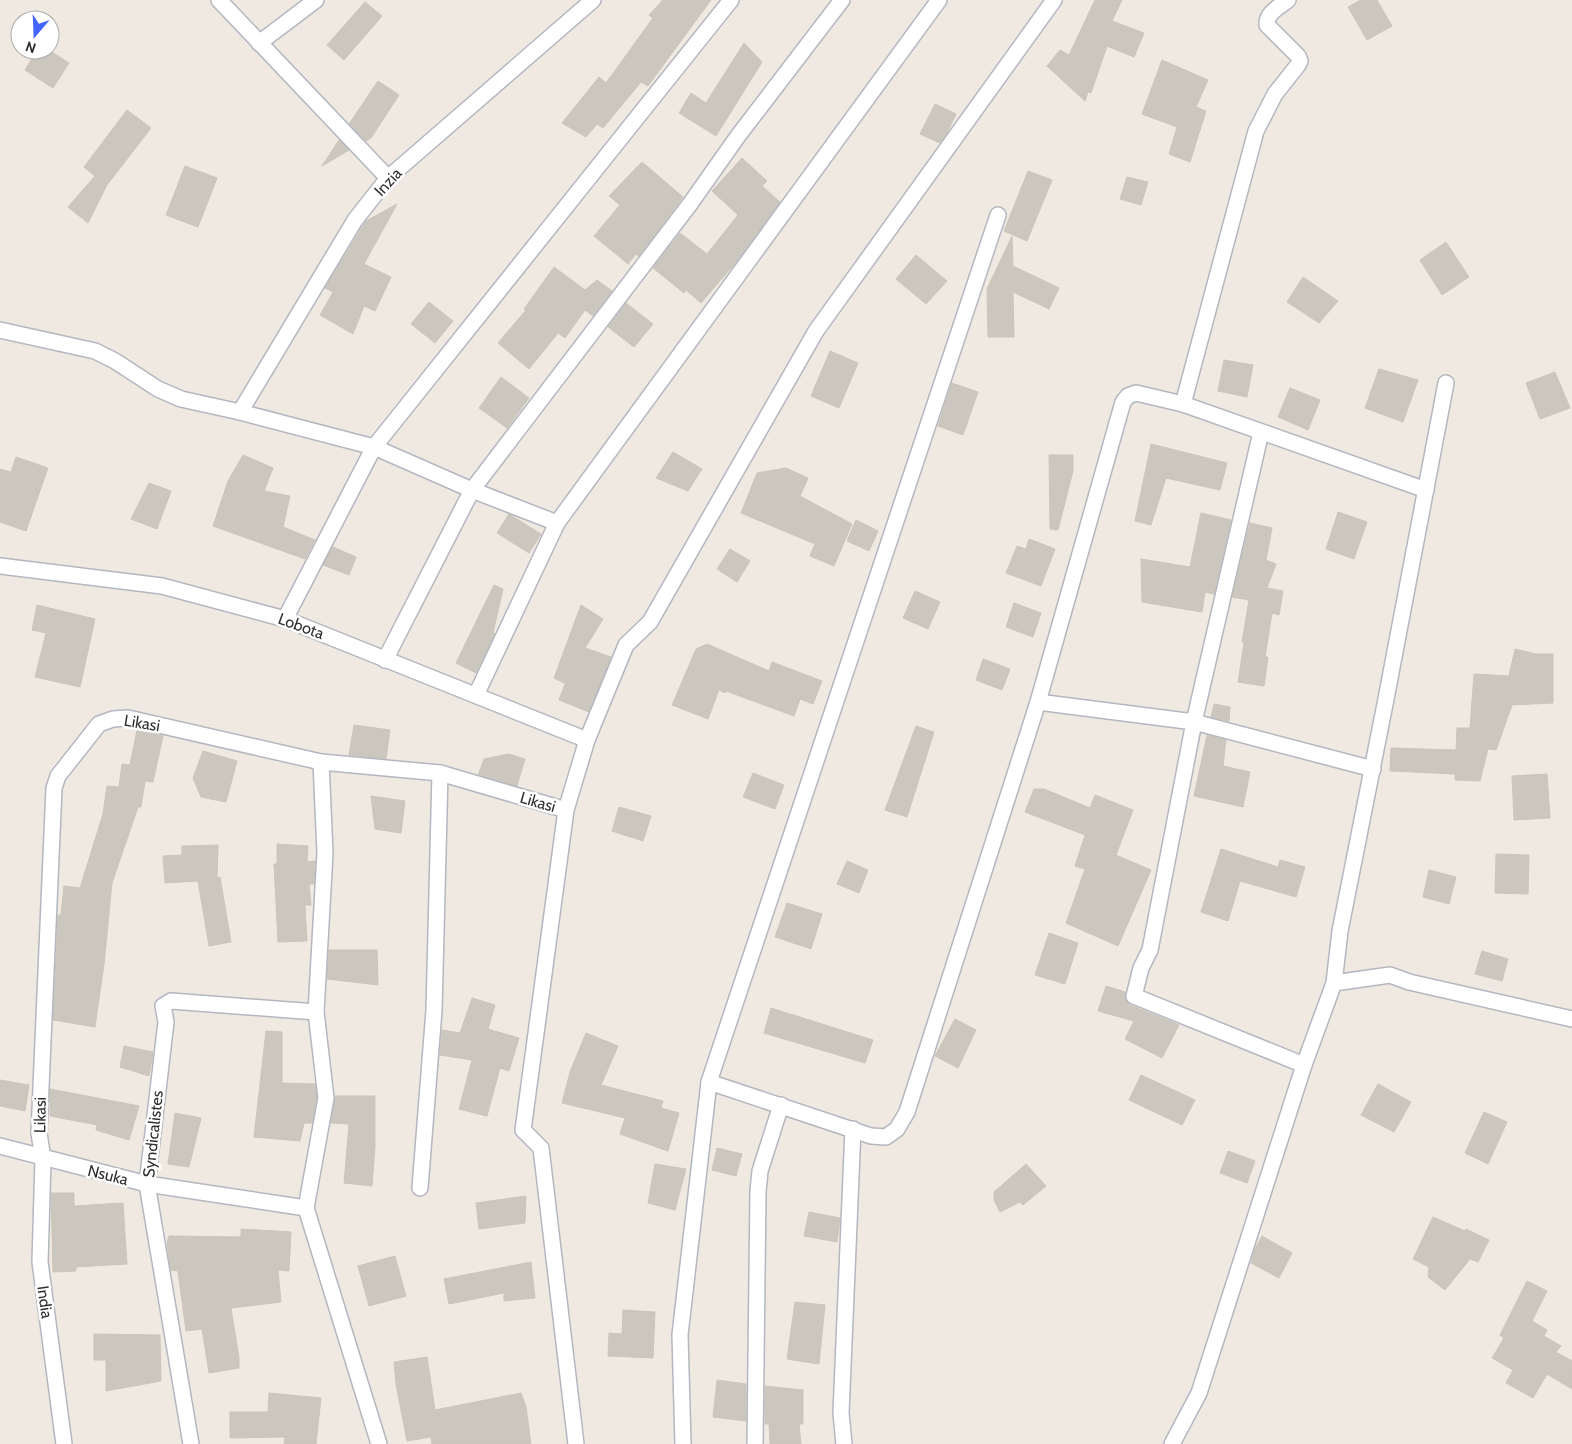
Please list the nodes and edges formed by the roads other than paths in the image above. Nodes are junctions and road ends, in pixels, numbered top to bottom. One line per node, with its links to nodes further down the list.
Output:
1 (219, 0): 9 (lane)
2 (316, 0): 9 (lane)
3 (593, 0): 10 (lane, Inzia)
4 (731, 0): 17 (lane)
5 (842, 0): 18 (lane)
6 (938, 0): 20 (lane)
7 (1054, 0): 27 (lane)
8 (1288, 0): 14 (lane)
9 (260, 43): 10 (lane)
10 (388, 178): 15 (lane, Inzia)
11 (998, 215): 36 (lane)
12 (0, 330): 15 (lane)
13 (1446, 383): 19 (lane)
14 (1183, 404): 16 (lane); 25 (lane)
15 (240, 412): 17 (lane)
16 (1261, 432): 19 (lane); 26 (lane)
17 (374, 447): 18 (lane); 22 (lane)
18 (472, 490): 20 (lane); 23 (lane)
19 (1426, 490): 29 (lane)
20 (558, 523): 24 (lane)
21 (0, 566): 22 (lane, Lobota)
22 (286, 619): 23 (lane, Lobota)
23 (385, 660): 24 (lane, Lobota)
24 (476, 695): 27 (lane, Lobota)
25 (1038, 702): 26 (lane); 38 (lane)
26 (1194, 722): 29 (lane); 35 (lane)
27 (587, 740): 31 (lane)
28 (321, 762): 30 (lane, Likasi); 33 (lane); 40 (lane, Likasi)
29 (1372, 769): 32 (lane)
30 (440, 773): 31 (lane, Likasi); 42 (lane)
31 (566, 810): 47 (lane)
32 (1334, 983): 34 (lane); 35 (lane)
33 (316, 1012): 41 (lane, Syndicalistes); 43 (lane)
34 (1572, 1019)
35 (1304, 1065): 51 (lane)
36 (709, 1082): 37 (lane); 48 (lane)
37 (782, 1105): 38 (lane); 49 (lane)
38 (853, 1129): 50 (lane)
39 (0, 1146): 40 (lane, Nsuka)
40 (43, 1159): 41 (lane, Nsuka); 44 (lane, India)
41 (147, 1184): 43 (lane, Nsuka); 45 (lane, Syndicalistes)
42 (420, 1188)
43 (306, 1208): 46 (lane)
44 (64, 1444)
45 (191, 1444)
46 (379, 1444)
47 (576, 1444)
48 (683, 1444)
49 (756, 1444)
50 (844, 1444)
51 (1172, 1444)

